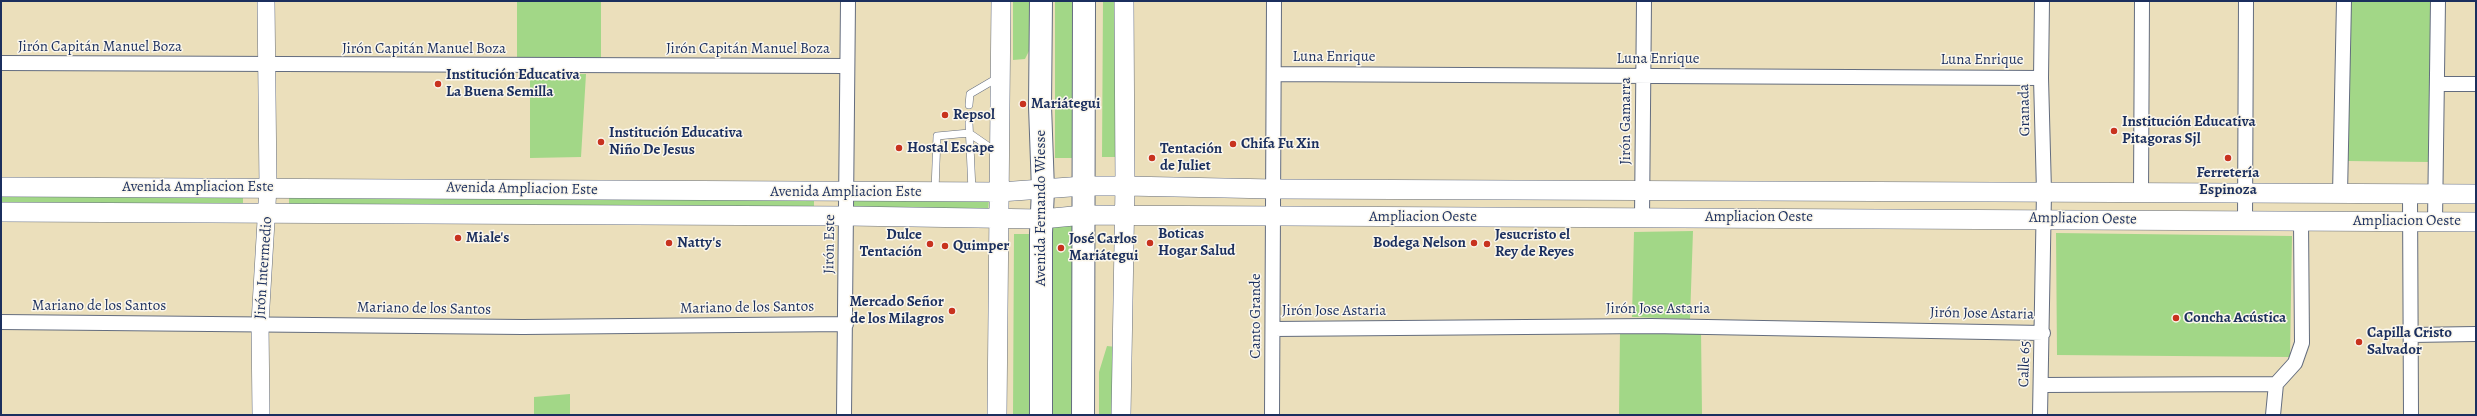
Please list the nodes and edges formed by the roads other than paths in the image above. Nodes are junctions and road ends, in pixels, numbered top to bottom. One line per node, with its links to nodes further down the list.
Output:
1 (266, 1): 15 (street, Jirón Intermedio)
2 (848, 1): 16 (street, Jirón Este)
3 (1001, 1): 18 (main road)
4 (1041, 1): 32 (main road, Avenida Fernando Wiesse)
5 (1084, 1): 27 (main road)
6 (1124, 1): 28 (main road)
7 (1274, 1): 17 (street, Canto Grande)
8 (1644, 1): 19 (street, Jirón Gamarra)
9 (2042, 1): 20 (street, Granada)
10 (2142, 1): 39 (street)
11 (2246, 1): 40 (street)
12 (2344, 1): 41 (street)
13 (2438, 1): 21 (street)
14 (1, 64): 15 (street, Jirón Capitán Manuel Boza)
15 (266, 65): 16 (street, Jirón Capitán Manuel Boza); 29 (street, Jirón Intermedio)
16 (847, 66): 34 (street, Jirón Este)
17 (1274, 74): 19 (street, Luna Enrique); 31 (street, Canto Grande)
18 (1000, 76): 23 (lane); 26 (main road)
19 (1643, 76): 20 (street, Luna Enrique); 33 (street, Jirón Gamarra)
20 (2041, 78): 38 (street, Granada)
21 (2436, 84): 22 (street); 42 (street)
22 (2476, 84)
23 (969, 105)
24 (969, 123): 25 (lane)
25 (968, 133): 26 (lane); 35 (lane); 36 (lane)
26 (1000, 155): 37 (main road)
27 (1084, 186): 28 (main road, Ampliacion Oeste); 32 (main road, Ampliacion Oeste); 47 (main road)
28 (1125, 186): 31 (main road, Ampliacion Oeste); 48 (main road)
29 (268, 187): 30 (main road, Avenida Ampliacion Este); 34 (main road, Avenida Ampliacion Este); 46 (street, Jirón Intermedio)
30 (1, 188)
31 (1274, 189): 33 (main road, Ampliacion Oeste); 50 (street, Canto Grande)
32 (1043, 190): 37 (main road, Avenida Ampliacion Este); 53 (main road, Avenida Fernando Wiesse)
33 (1642, 190): 38 (main road, Ampliacion Oeste); 51 (street, Jirón Gamarra)
34 (847, 192): 35 (main road, Avenida Ampliacion Este); 49 (street, Jirón Este)
35 (935, 192): 36 (main road, Avenida Ampliacion Este)
36 (973, 192): 37 (main road, Avenida Ampliacion Este)
37 (1000, 192): 52 (main road)
38 (2044, 192): 39 (main road, Ampliacion Oeste); 54 (street, Granada)
39 (2141, 192): 40 (main road, Ampliacion Oeste)
40 (2244, 192): 41 (main road, Ampliacion Oeste); 55 (street)
41 (2340, 194): 44 (main road, Ampliacion Oeste)
42 (2435, 194): 43 (main road, Ampliacion Oeste); 44 (main road, Ampliacion Oeste); 57 (street)
43 (2476, 194)
44 (2410, 195): 58 (street)
45 (1, 212): 46 (main road, Avenida Ampliacion Este)
46 (268, 213): 49 (main road, Avenida Ampliacion Este); 61 (street, Jirón Intermedio)
47 (1084, 215): 48 (main road, Ampliacion Oeste); 53 (main road, Ampliacion Oeste); 73 (main road)
48 (1124, 215): 50 (main road, Ampliacion Oeste); 74 (main road)
49 (847, 216): 52 (main road, Avenida Ampliacion Este); 62 (street, Jirón Este)
50 (1274, 217): 51 (main road, Ampliacion Oeste); 63 (street, Canto Grande)
51 (1642, 217): 54 (main road, Ampliacion Oeste)
52 (999, 219): 53 (main road, Avenida Ampliacion Este); 71 (main road)
53 (1042, 219): 72 (main road, Avenida Fernando Wiesse)
54 (2044, 219): 55 (main road, Ampliacion Oeste); 64 (street, Calle 65)
55 (2245, 221): 56 (main road, Ampliacion Oeste)
56 (2301, 221): 58 (main road, Ampliacion Oeste); 67 (street)
57 (2435, 221): 58 (main road, Ampliacion Oeste); 59 (main road, Ampliacion Oeste)
58 (2411, 222): 66 (street)
59 (2476, 222)
60 (1, 322): 61 (street, Mariano de los Santos)
61 (260, 323): 62 (street, Mariano de los Santos); 69 (street, Jirón Intermedio)
62 (846, 324): 70 (street, Jirón Este)
63 (1273, 329): 64 (street, Jirón Jose Astaria); 75 (street, Canto Grande)
64 (2043, 332): 68 (street, Calle 65)
65 (2476, 334): 66 (street)
66 (2411, 335): 78 (street)
67 (2276, 384): 68 (street); 77 (street)
68 (2041, 385): 76 (street, Calle 65)
69 (261, 415)
70 (844, 415)
71 (997, 415)
72 (1041, 415)
73 (1083, 415)
74 (1122, 415)
75 (1272, 415)
76 (2040, 415)
77 (2273, 415)
78 (2411, 415)

